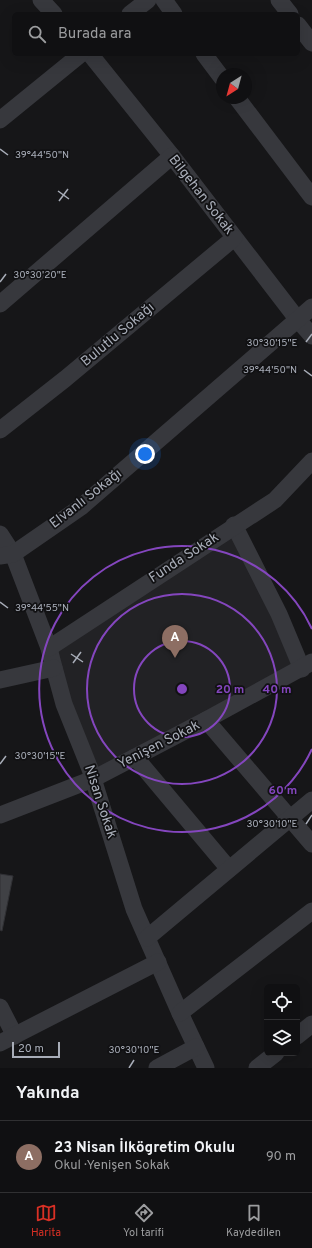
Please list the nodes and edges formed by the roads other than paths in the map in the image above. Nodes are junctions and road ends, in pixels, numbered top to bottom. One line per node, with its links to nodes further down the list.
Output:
1 (41, 0): 5 (street)
2 (148, 0): 6 (street)
3 (164, 0): 7 (street)
4 (279, 0): 8 (street)
5 (52, 12)
6 (133, 12)
7 (173, 12)
8 (288, 12)
9 (300, 28): 10 (street)
10 (312, 43)
11 (79, 56): 16 (street)
12 (92, 56): 17 (street, Bilgehan Sokak)
13 (206, 56): 14 (street)
14 (216, 70)
15 (242, 104): 18 (street)
16 (0, 120)
17 (172, 156): 19 (street, Bilgehan Sokak); 20 (street)
18 (312, 197)
19 (234, 238): 22 (street, Bilgehan Sokak); 24 (street, Bulutlu Sokağı)
20 (0, 304)
21 (312, 307): 22 (street, Elvanlı Sokağı)
22 (298, 320): 23 (street, Bilgehan Sokak); 28 (street, Elvanlı Sokağı)
23 (312, 336)
24 (0, 430)
25 (311, 463): 26 (street, Funda Sokak)
26 (234, 526): 29 (street, Funda Sokak); 30 (street)
27 (0, 534): 28 (street, Nisan Sokak)
28 (6, 555): 29 (street, Nisan Sokak)
29 (49, 648): 31 (street, Nisan Sokak)
30 (307, 665): 33 (street, Yenişen Sokak)
31 (54, 668): 32 (street); 35 (street, Nisan Sokak)
32 (0, 680)
33 (206, 720): 34 (street, Yenişen Sokak); 38 (street)
34 (135, 757): 35 (street, Yenişen Sokak); 40 (street)
35 (93, 779): 37 (street, Yenişen Sokak); 42 (street, Nisan Sokak)
36 (312, 800): 38 (street)
37 (0, 815)
38 (290, 818): 39 (street); 40 (street)
39 (312, 844)
40 (229, 869): 42 (street)
41 (312, 911): 45 (street)
42 (147, 938): 43 (street, Nisan Sokak)
43 (158, 962): 45 (street, Nisan Sokak); 48 (street)
44 (0, 1007): 48 (street)
45 (180, 1013): 49 (street, Nisan Sokak)
46 (312, 1024): 47 (street)
47 (300, 1034)
48 (7, 1039)
49 (196, 1048): 51 (street); 52 (street, Nisan Sokak)
50 (276, 1059): 53 (street)
51 (157, 1068)
52 (206, 1068)
53 (257, 1068)

